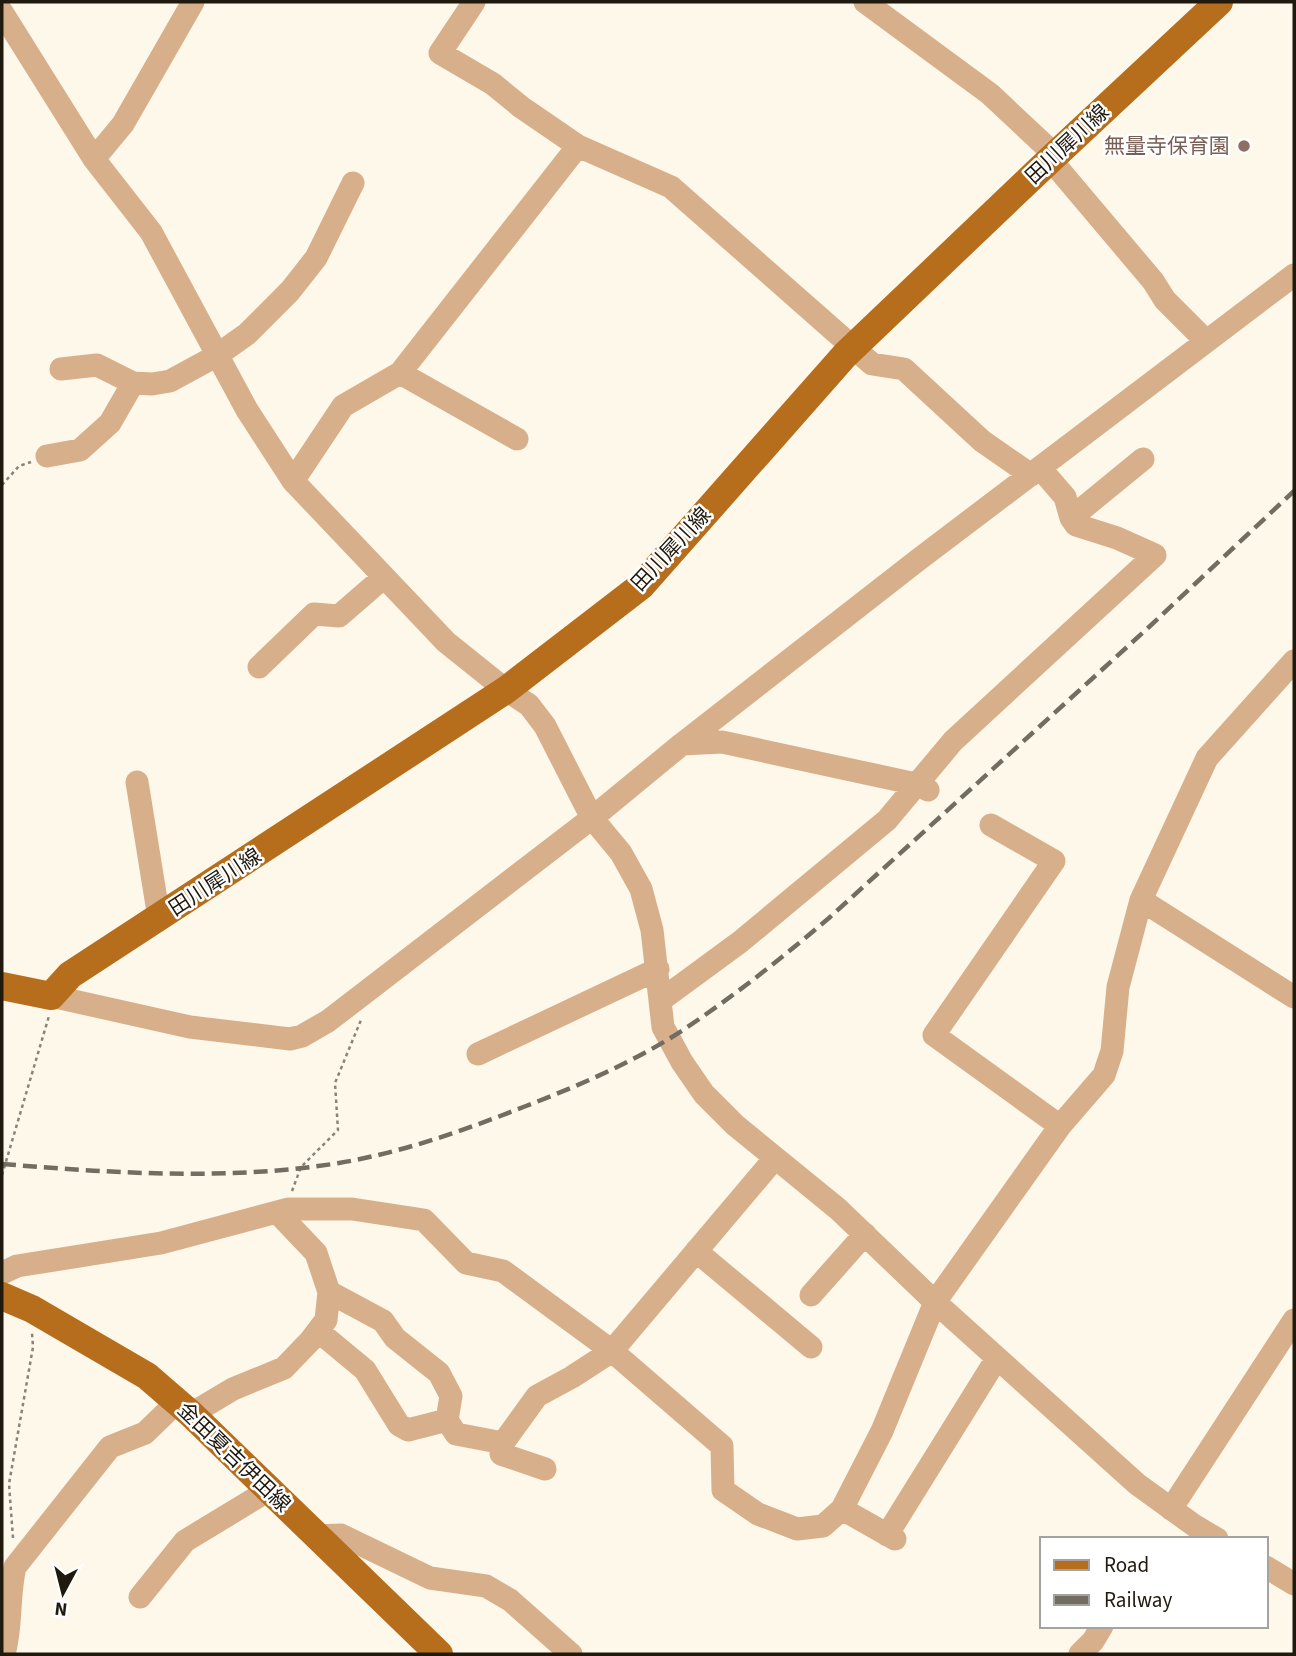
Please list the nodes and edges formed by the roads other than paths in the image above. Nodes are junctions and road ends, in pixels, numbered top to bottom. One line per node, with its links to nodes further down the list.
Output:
1 (193, 2): 8 (street)
2 (474, 2): 6 (street)
3 (864, 2): 7 (street)
4 (1219, 2): 7 (main road, 田川犀川線)
5 (2, 12): 8 (street)
6 (579, 146): 12 (street); 15 (street)
7 (1052, 157): 11 (street); 12 (main road, 田川犀川線)
8 (94, 159): 13 (street)
9 (353, 183): 13 (street)
10 (1294, 275): 11 (street)
11 (1206, 341): 20 (street)
12 (854, 346): 20 (street); 26 (main road, 田川犀川線)
13 (216, 356): 16 (street); 21 (street)
14 (61, 369): 16 (street)
15 (400, 373): 17 (street); 21 (street)
16 (133, 383): 18 (street)
17 (517, 439)
18 (47, 456)
19 (1143, 459): 22 (street)
20 (1035, 472): 22 (street); 27 (street)
21 (293, 481): 23 (street)
22 (1071, 518): 29 (street)
23 (384, 577): 25 (street); 26 (street)
24 (1294, 661): 32 (street)
25 (258, 667)
26 (506, 690): 30 (street); 33 (main road, 田川犀川線)
27 (682, 744): 29 (street); 30 (street)
28 (137, 782): 33 (street)
29 (923, 788): 38 (street)
30 (592, 818): 34 (street); 36 (street)
31 (990, 825): 40 (street)
32 (1141, 900): 37 (street); 40 (street)
33 (159, 918): 36 (main road, 田川犀川線)
34 (658, 969): 38 (street); 39 (street)
35 (2, 986): 36 (main road)
36 (51, 996)
37 (1294, 998)
38 (661, 1000): 41 (street)
39 (478, 1054)
40 (1060, 1126): 49 (street)
41 (775, 1158): 43 (street); 44 (street)
42 (283, 1211): 45 (street); 46 (street); 53 (street)
43 (864, 1234): 47 (street); 49 (street)
44 (696, 1251): 52 (street); 53 (street)
45 (2, 1273)
46 (328, 1292): 51 (street); 56 (street)
47 (811, 1295)
48 (2, 1296): 55 (main road, 金田夏吉伊田線)
49 (936, 1302): 54 (street); 60 (street)
50 (1294, 1320): 61 (street)
51 (318, 1331): 55 (street); 56 (street)
52 (811, 1347)
53 (612, 1351): 57 (street); 60 (street)
54 (997, 1357): 60 (street); 61 (street)
55 (184, 1408): 59 (main road, 金田夏吉伊田線); 69 (street)
56 (447, 1420): 57 (street)
57 (503, 1443): 58 (street)
58 (545, 1469)
59 (269, 1490): 63 (main road, 金田夏吉伊田線); 67 (street)
60 (842, 1509)
61 (1171, 1509): 62 (street)
62 (1188, 1532): 64 (street)
63 (316, 1536): 70 (main road, 金田夏吉伊田線); 71 (street)
64 (1209, 1537)
65 (1268, 1568): 66 (street)
66 (1294, 1584)
67 (140, 1597)
68 (1101, 1628): 72 (street)
69 (4, 1654)
70 (439, 1654)
71 (570, 1654)
72 (1080, 1654)

